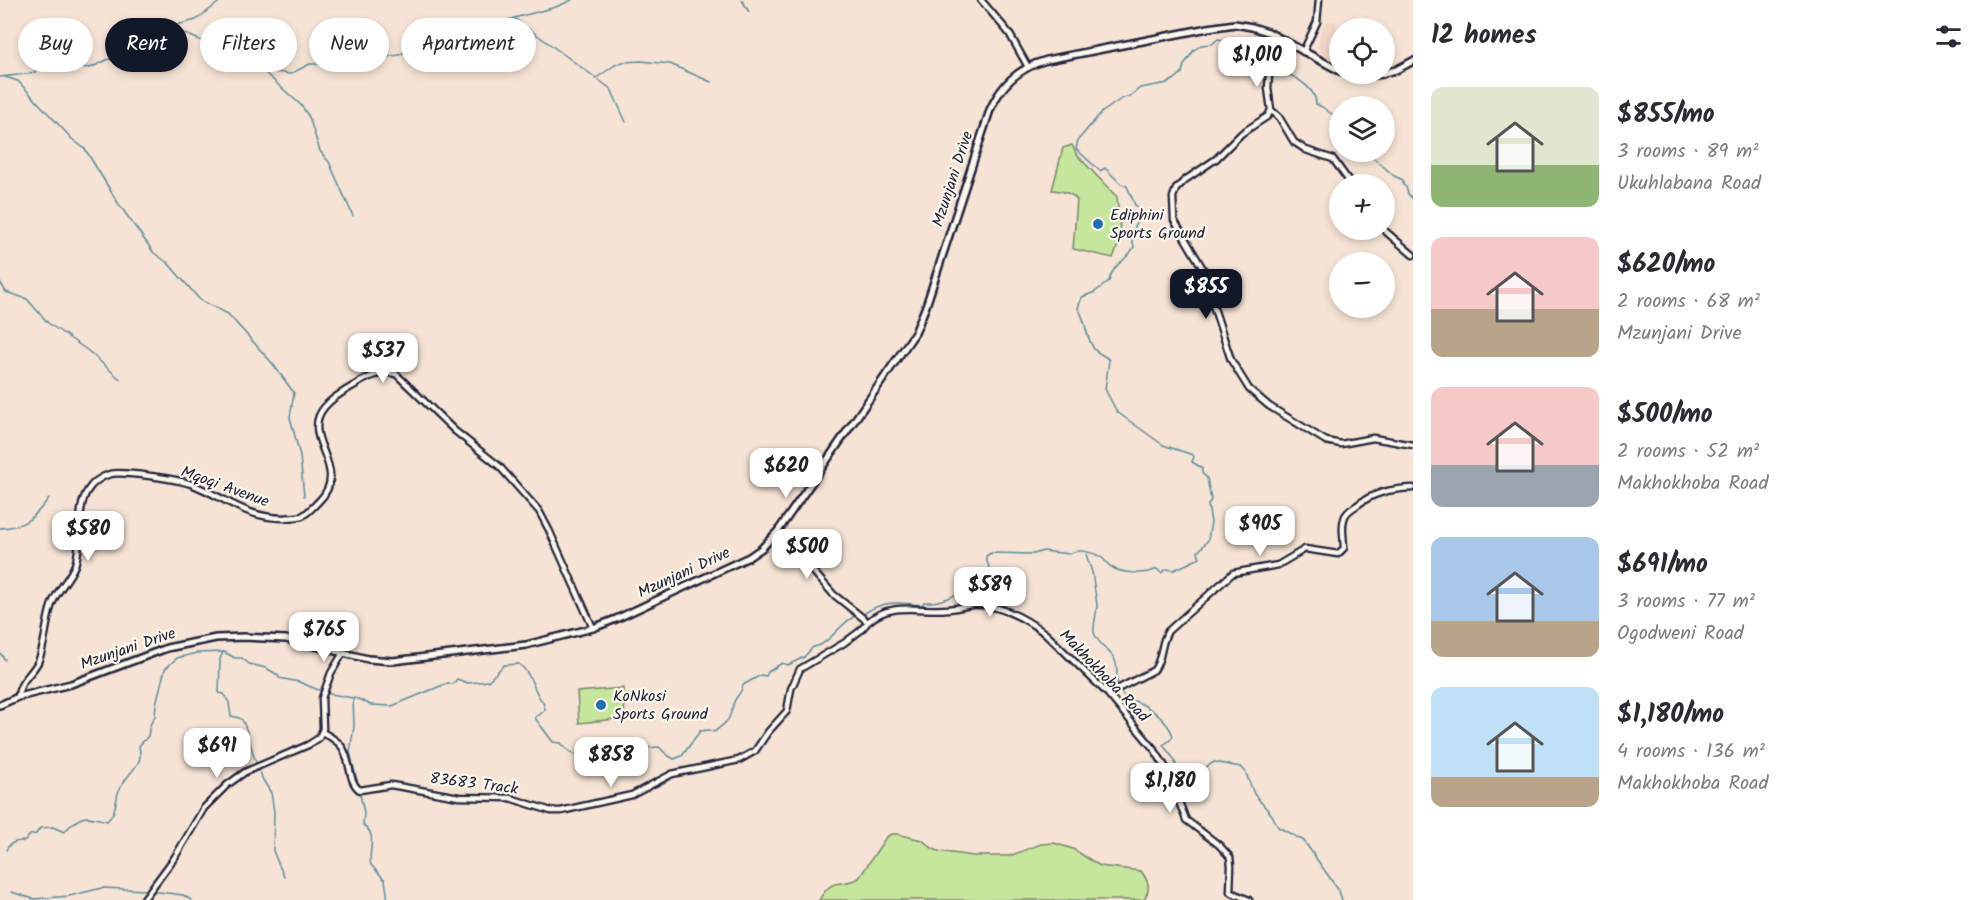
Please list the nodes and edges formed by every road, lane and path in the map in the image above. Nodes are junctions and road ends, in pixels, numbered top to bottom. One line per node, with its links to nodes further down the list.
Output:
1 (981, 0): 7 (street)
2 (1319, 0): 4 (street)
3 (1289, 44): 4 (main road, Mzunjani Drive); 7 (main road, Mzunjani Drive); 9 (street)
4 (1303, 52): 6 (main road, Mzunjani Drive)
5 (1413, 61): 8 (main road)
6 (1329, 65)
7 (1028, 67): 15 (main road, Mzunjani Drive)
8 (1395, 70)
9 (1272, 111): 10 (street); 13 (street)
10 (1344, 174)
11 (1395, 239): 12 (street)
12 (1413, 255)
13 (1413, 445)
14 (1413, 488): 19 (street)
15 (778, 531): 16 (street); 17 (main road, Mzunjani Drive)
16 (868, 622): 19 (street, Makhokhoba Road); 22 (street, 83683 Track)
17 (592, 628): 18 (main road, Mzunjani Drive); 20 (street, Mqoqi Avenue)
18 (342, 653): 20 (main road, Mzunjani Drive); 22 (street)
19 (1108, 694): 24 (street, Makhokhoba Road)
20 (18, 697): 21 (main road, Mzunjani Drive)
21 (0, 705)
22 (322, 732): 23 (street)
23 (143, 900)
24 (1249, 900)

